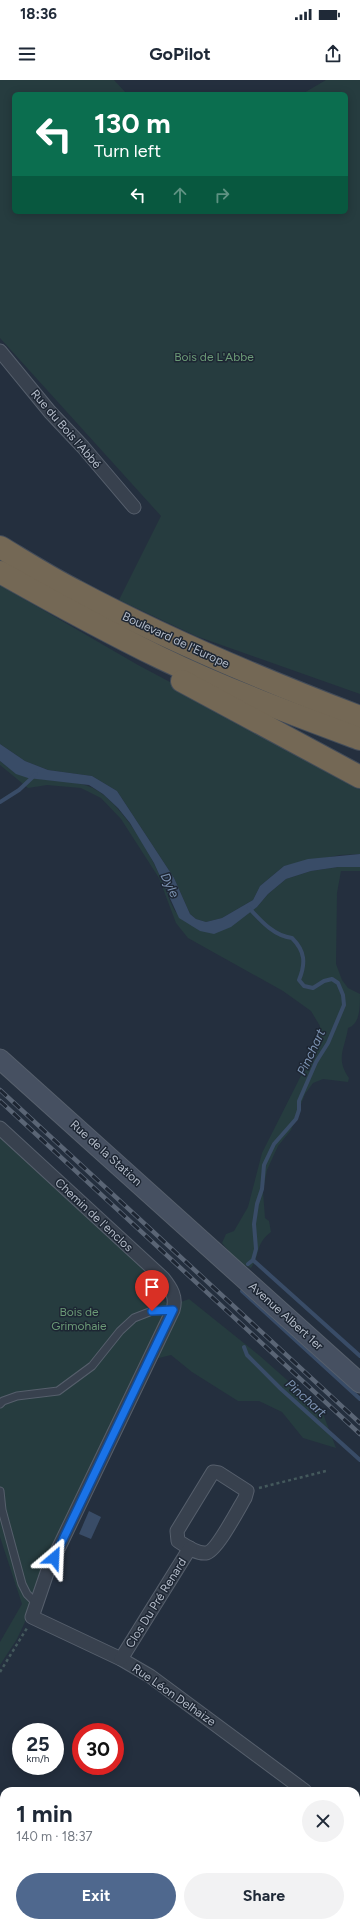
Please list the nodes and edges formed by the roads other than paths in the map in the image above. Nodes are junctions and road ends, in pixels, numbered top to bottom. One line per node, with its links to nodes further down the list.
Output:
1 (0, 351): 2 (street, Rue du Bois l'Abbé)
2 (134, 507)
3 (0, 547): 6 (highway, Boulevard de l'Europe)
4 (0, 572): 5 (highway, Boulevard de l'Europe)
5 (162, 658): 7 (highway, Boulevard de l'Europe); 8 (highway)
6 (360, 717)
7 (360, 739)
8 (360, 777)
9 (0, 1059): 11 (main road, Rue de la Station)
10 (0, 1128): 12 (street, Chemin de l'enclos)
11 (211, 1248): 13 (main road, Avenue Albert 1er)
12 (173, 1310): 14 (lane); 17 (street)
13 (360, 1383)
14 (0, 1404)
15 (0, 1491): 17 (lane)
16 (190, 1548): 16 (street, Clos Du Pré Renard); 18 (street, Clos Du Pré Renard)
17 (36, 1603): 18 (street, Rue Léon Delhaize)
18 (122, 1659): 19 (street, Rue Léon Delhaize)
19 (300, 1787)

